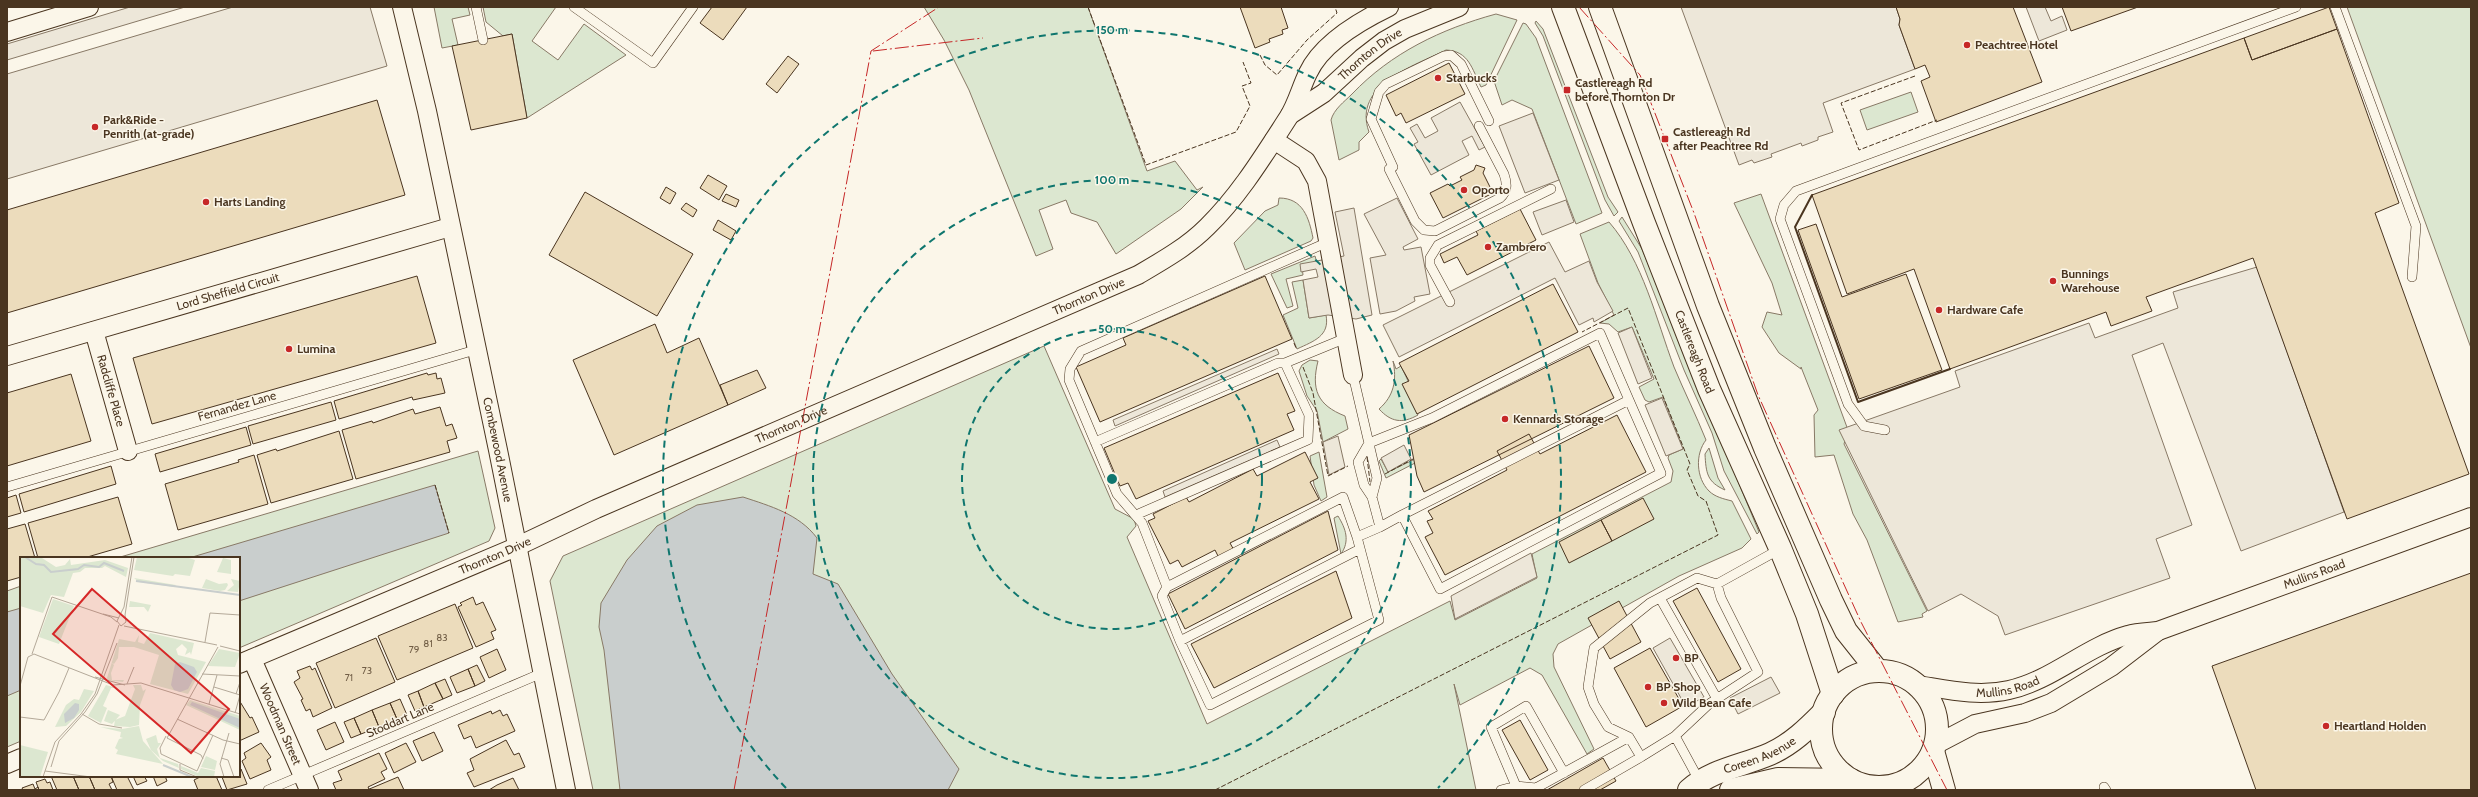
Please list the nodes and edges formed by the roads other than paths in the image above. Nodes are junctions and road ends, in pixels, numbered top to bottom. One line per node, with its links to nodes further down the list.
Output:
1 (402, 7): 15 (street, Combewood Avenue)
2 (415, 7): 15 (street, Combewood Avenue)
3 (476, 7): 14 (lane)
4 (574, 7): 5 (lane)
5 (693, 7)
6 (1389, 7): 16 (street, Thornton Drive)
7 (1460, 7): 16 (street, Thornton Drive)
8 (1563, 7): 44 (main road, Castlereagh Road)
9 (1600, 7): 52 (main road)
10 (2296, 7): 32 (lane)
11 (2335, 7): 23 (lane)
12 (80, 8): 13 (street)
13 (7, 32)
14 (483, 40)
15 (427, 111): 21 (street, Combewood Avenue)
16 (1290, 115): 19 (street, Thornton Drive)
17 (1489, 121): 18 (lane)
18 (1479, 126)
19 (1274, 140): 22 (street); 43 (street, Thornton Drive)
20 (1551, 189): 24 (lane)
21 (450, 227): 25 (street, Lord Sheffield Circuit); 27 (street, Combewood Avenue)
22 (1328, 242): 26 (street); 33 (lane)
23 (2412, 277)
24 (1450, 302)
25 (94, 331): 28 (street, Lord Sheffield Circuit); 35 (street, Radcliffe Place)
26 (1346, 338): 29 (lane); 30 (street)
27 (475, 350): 35 (lane, Fernandez Lane); 43 (street, Combewood Avenue)
28 (7, 356)
29 (1285, 363): 33 (lane); 38 (lane)
30 (1353, 376): 34 (lane)
31 (1629, 400): 34 (lane); 39 (lane); 39 (lane)
32 (1885, 430)
33 (1095, 442): 38 (lane)
34 (1369, 443): 37 (lane); 37 (lane)
35 (128, 451): 36 (lane, Fernandez Lane)
36 (7, 487)
37 (1372, 497): 41 (lane)
38 (1136, 515): 47 (lane)
39 (1402, 515): 41 (lane)
40 (2471, 517): 49 (street, Mullins Road)
41 (1380, 527): 42 (lane)
42 (1357, 537): 45 (lane); 47 (lane)
43 (516, 547): 51 (street, Thornton Drive); 53 (street, Combewood Avenue)
44 (1780, 548): 46 (lane); 56 (main road, Castlereagh Road)
45 (1360, 549): 50 (lane); 50 (lane)
46 (1717, 584): 48 (lane); 55 (lane)
47 (1168, 587): 50 (lane)
48 (1660, 598): 55 (lane); 58 (lane)
49 (2158, 631): 54 (street, Mullins Road); 59 (street, Mullins Road)
50 (1180, 641)
51 (246, 662): 65 (street, Woodman Street)
52 (1878, 670): 54 (main road); 56 (main road)
53 (542, 673): 65 (lane, Stoddart Lane); 70 (street, Combewood Avenue)
54 (1918, 685): 59 (main road)
55 (1717, 699): 57 (lane)
56 (1828, 703): 64 (main road); 67 (main road, Coreen Avenue)
57 (1675, 736): 60 (lane); 67 (lane)
58 (1630, 737): 60 (lane); 63 (lane)
59 (1934, 748): 68 (main road); 74 (main road)
60 (1641, 757): 72 (lane)
61 (20, 758): 62 (street)
62 (7, 764)
63 (1564, 773): 66 (lane); 66 (lane)
64 (1851, 780): 68 (main road); 73 (main road, Coreen Avenue)
65 (306, 783): 69 (lane, Stoddart Lane)
66 (1516, 786): 71 (lane)
67 (1695, 786)
68 (1882, 788)
69 (268, 790)
70 (566, 790)
71 (1501, 790)
72 (1584, 790)
73 (1733, 790)
74 (1944, 790)

